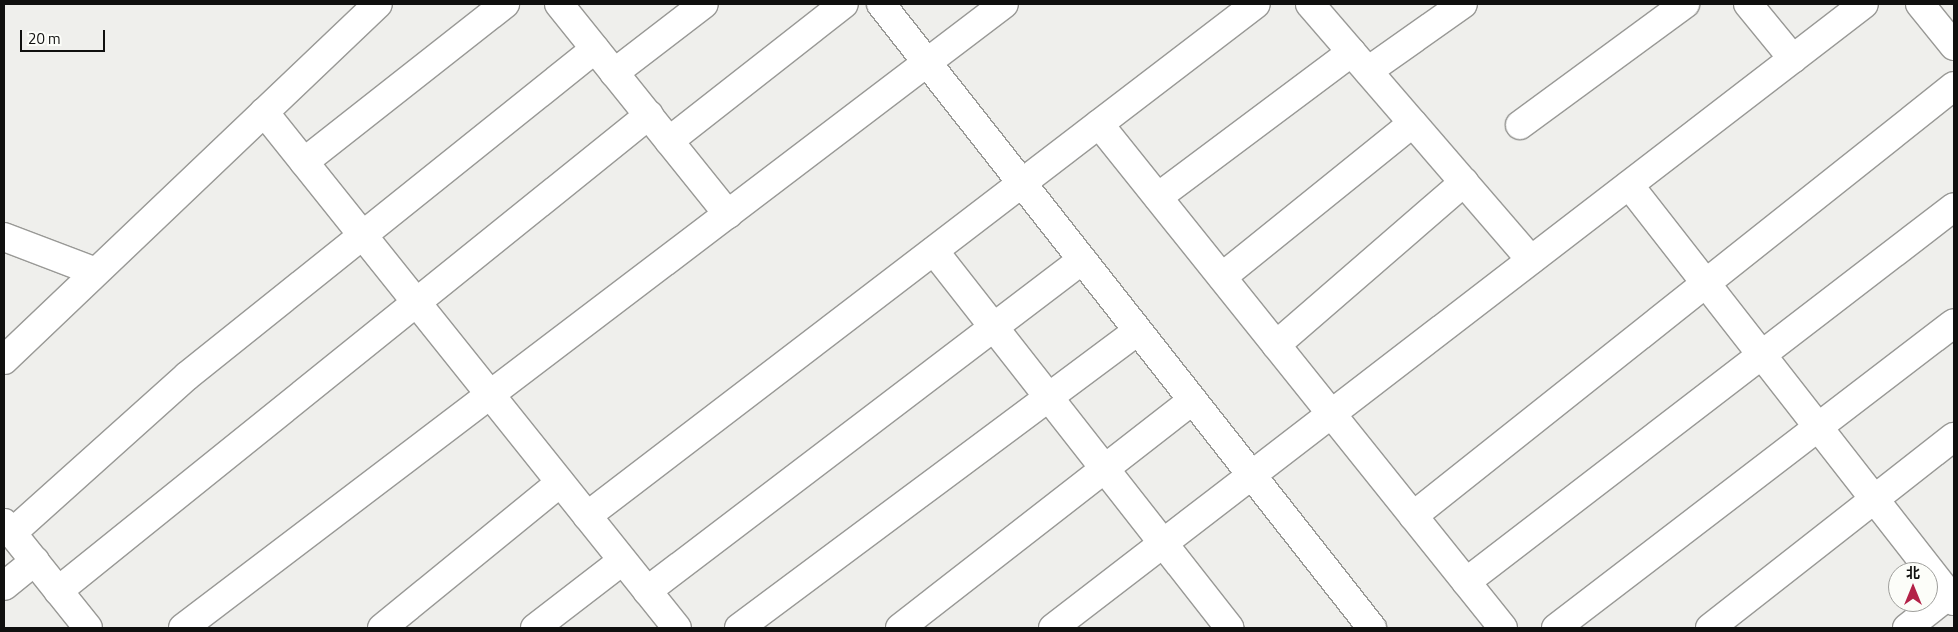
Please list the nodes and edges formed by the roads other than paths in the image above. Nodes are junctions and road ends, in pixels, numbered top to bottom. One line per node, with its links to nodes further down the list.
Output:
1 (378, 4): 22 (street)
2 (505, 4): 28 (street)
3 (558, 4): 16 (street)
4 (704, 4): 20 (street)
5 (844, 4): 27 (street)
6 (881, 4): 18 (street)
7 (1004, 4): 18 (street)
8 (1256, 4): 25 (street)
9 (1310, 4): 19 (street)
10 (1463, 4): 19 (street)
11 (1685, 4): 26 (street)
12 (1748, 4): 17 (street)
13 (1864, 4): 17 (street)
14 (1920, 4): 15 (street)
15 (1954, 46)
16 (595, 49): 20 (street); 35 (street)
17 (1792, 59): 31 (street)
18 (927, 62): 30 (street); 34 (street)
19 (1360, 62): 24 (street); 32 (street)
20 (614, 73): 23 (street)
21 (1954, 86): 42 (street)
22 (264, 112): 28 (street); 40 (street)
23 (648, 115): 27 (street); 43 (street)
24 (1413, 123): 29 (street); 41 (street)
25 (1099, 124): 30 (street); 32 (street)
26 (1520, 125)
27 (669, 141): 34 (street)
28 (304, 162): 35 (street)
29 (1464, 182): 39 (street); 47 (street)
30 (1022, 183): 37 (street); 38 (street)
31 (1629, 185): 39 (street); 42 (street)
32 (1158, 197): 41 (street)
33 (1954, 207): 48 (street)
34 (728, 214): 50 (street)
35 (362, 235): 43 (street); 62 (street)
36 (4, 237): 40 (street)
37 (934, 251): 45 (street); 60 (street)
38 (1082, 260): 45 (street); 46 (street)
39 (1531, 260): 53 (street)
40 (96, 272): 49 (street)
41 (1222, 277): 47 (street)
42 (1706, 284): 48 (street); 61 (street)
43 (416, 302): 50 (street); 68 (street)
44 (1954, 323): 54 (street)
45 (994, 327): 51 (street); 69 (street)
46 (1138, 331): 51 (street); 52 (street)
47 (1276, 345): 53 (street)
48 (1762, 355): 54 (street); 66 (street)
49 (4, 360)
50 (490, 395): 58 (street); 72 (street)
51 (1049, 397): 56 (street); 76 (street)
52 (1193, 400): 56 (street); 57 (street)
53 (1331, 414): 57 (street); 61 (street)
54 (1818, 427): 59 (street); 82 (street)
55 (1954, 437): 59 (street)
56 (1105, 469): 63 (street); 77 (street)
57 (1252, 475): 63 (street); 80 (street)
58 (560, 483): 60 (street); 73 (street)
59 (1875, 499): 70 (street); 83 (street)
60 (587, 516): 64 (street)
61 (1414, 516): 66 (street)
62 (8, 528): 65 (street)
63 (1163, 543): 78 (street); 79 (street)
64 (622, 560): 69 (street); 74 (street)
65 (34, 561): 67 (street); 68 (street)
66 (1466, 582): 81 (street)
67 (4, 586)
68 (58, 591): 71 (street)
69 (646, 591): 75 (street)
70 (1953, 596): 84 (street)
71 (77, 624)
72 (183, 628)
73 (382, 628)
74 (535, 628)
75 (677, 628)
76 (739, 628)
77 (900, 628)
78 (1053, 628)
79 (1230, 628)
80 (1372, 628)
81 (1504, 628)
82 (1556, 628)
83 (1710, 628)
84 (1907, 628)

